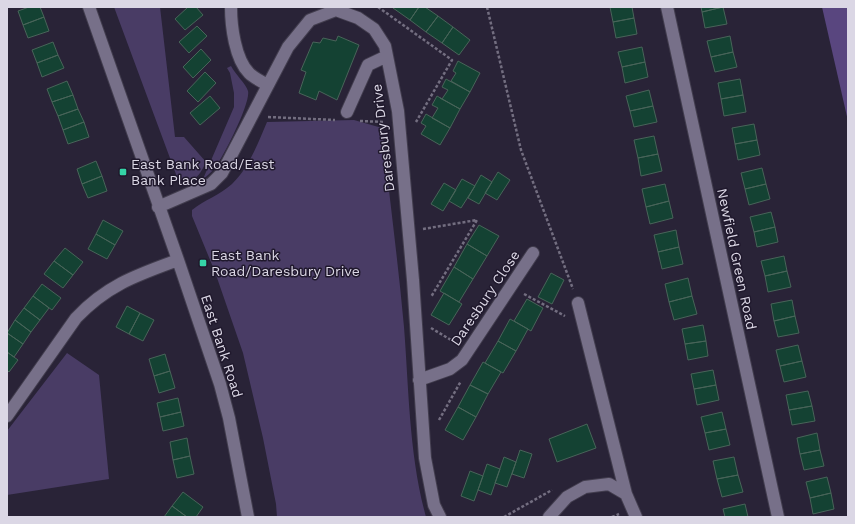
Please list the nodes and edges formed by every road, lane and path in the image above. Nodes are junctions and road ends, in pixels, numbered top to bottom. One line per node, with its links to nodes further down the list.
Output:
1 (89, 7): 13 (street, East Bank Road)
2 (231, 7): 8 (street)
3 (378, 7): 12 (path)
4 (487, 7): 18 (path)
5 (667, 7): 29 (street, Newfield Green Road)
6 (336, 9): 7 (street, Daresbury Drive); 8 (street, Daresbury Drive)
7 (387, 56): 10 (street); 11 (street, Daresbury Drive)
8 (268, 86): 9 (street, Daresbury Drive)
9 (252, 117): 10 (path); 13 (street, Daresbury Drive)
10 (347, 117): 11 (path)
11 (399, 123): 12 (street, Daresbury Drive)
12 (401, 146): 14 (street, Daresbury Drive)
13 (158, 206): 16 (street, East Bank Road)
14 (408, 232): 19 (street, Daresbury Drive); 19 (path)
15 (533, 253): 17 (street, Daresbury Close)
16 (178, 260): 23 (street); 25 (street, East Bank Road)
17 (511, 287): 20 (path); 21 (street, Daresbury Close)
18 (578, 303): 20 (street)
19 (417, 319): 21 (path); 22 (street, Daresbury Drive)
20 (583, 326): 24 (street)
21 (468, 352): 22 (street, Daresbury Close)
22 (419, 380): 26 (street, Daresbury Drive)
23 (7, 416)
24 (626, 494): 27 (street); 28 (street)
25 (248, 517)
26 (440, 517)
27 (549, 517)
28 (636, 517)
29 (778, 517)

